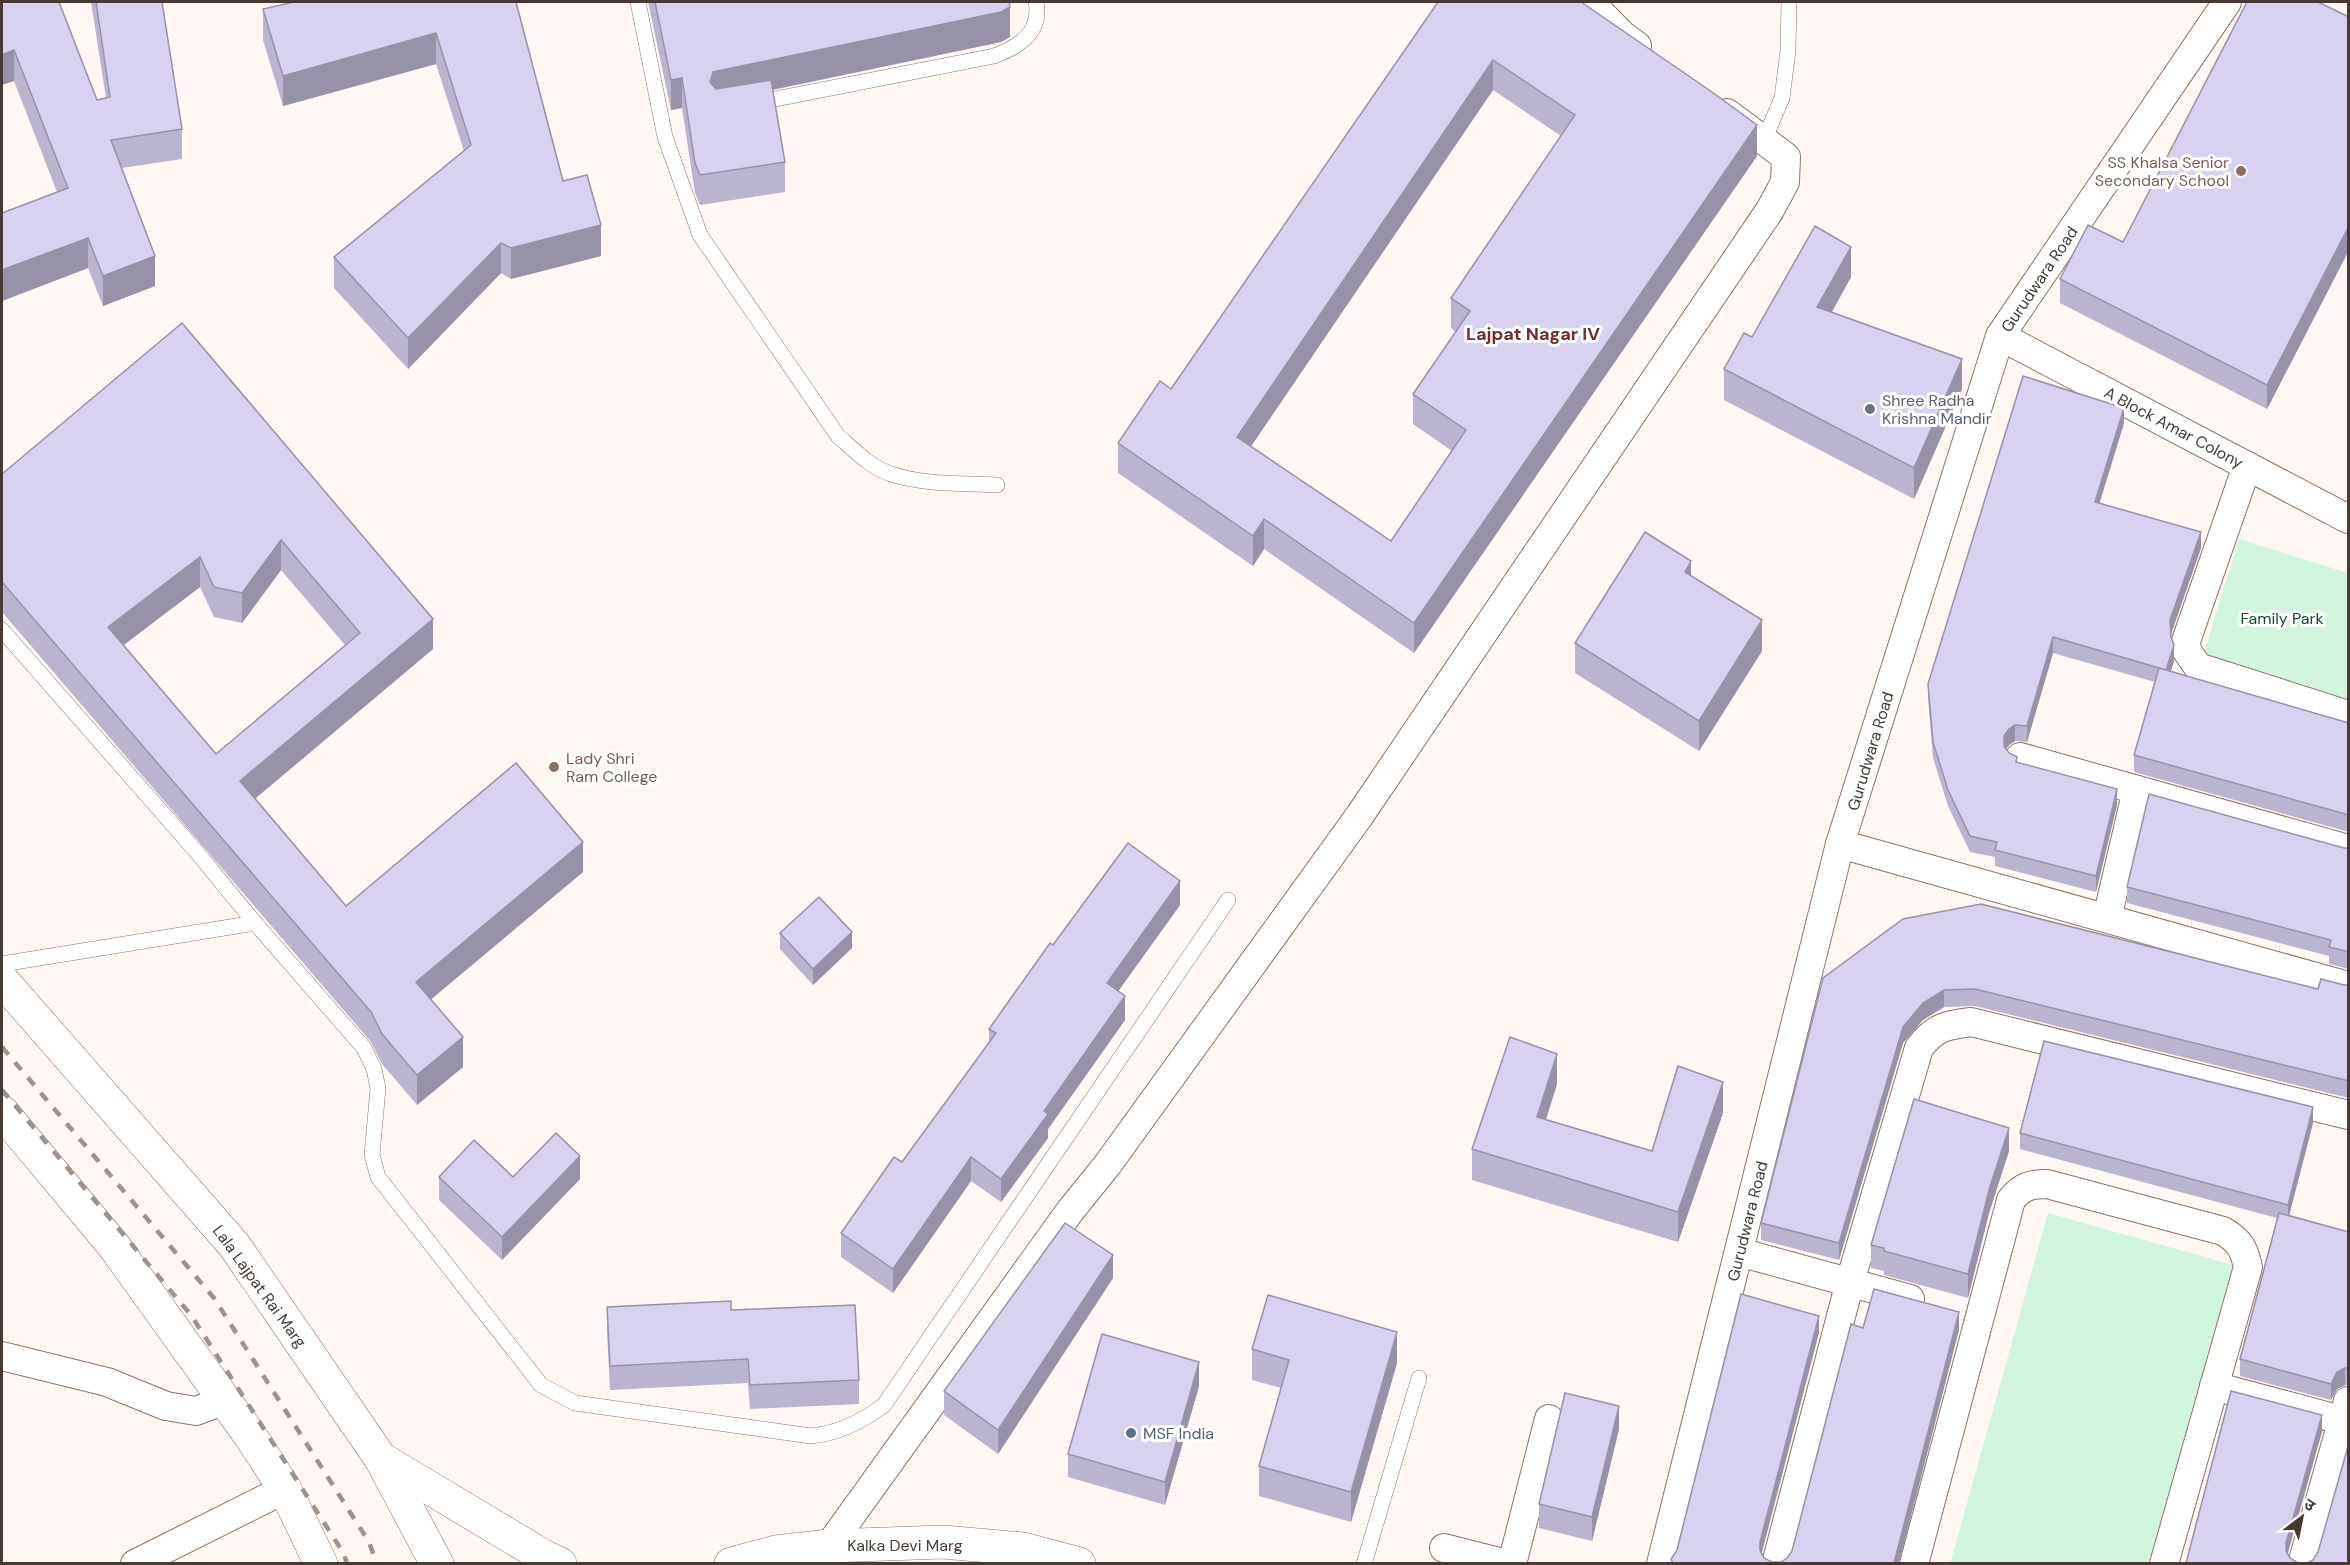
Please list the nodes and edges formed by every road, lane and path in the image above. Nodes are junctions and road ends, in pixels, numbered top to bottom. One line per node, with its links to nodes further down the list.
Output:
1 (638, 2): 12 (lane)
2 (1036, 2): 8 (lane)
3 (1590, 2): 6 (street)
4 (1789, 2): 9 (lane)
5 (2227, 2): 10 (street, Gurudwara Road)
6 (1659, 62)
7 (1707, 97): 9 (street)
8 (742, 106)
9 (1764, 140): 39 (street)
10 (2000, 336): 11 (street, A Block Amar Colony); 18 (street, Gurudwara Road)
11 (2247, 466): 13 (street, A Block Amar Colony); 15 (street)
12 (997, 485)
13 (2349, 519)
14 (2, 630): 22 (lane)
15 (2349, 715)
16 (2020, 757): 17 (street)
17 (2137, 789): 19 (street); 21 (street)
18 (1840, 844): 21 (street); 28 (street, Gurudwara Road)
19 (2349, 849)
20 (1228, 900): 22 (lane)
21 (2107, 918): 25 (street)
22 (255, 924): 23 (lane)
23 (2, 964)
24 (2, 980): 37 (main road, Lala Lajpat Rai Marg)
25 (2349, 986)
26 (2, 1112): 34 (main road)
27 (2349, 1115): 29 (street)
28 (1739, 1252): 29 (street); 50 (street, Gurudwara Road)
29 (1850, 1282): 30 (street); 51 (street)
30 (1958, 1312): 33 (street); 52 (street)
31 (2, 1356): 34 (street)
32 (1419, 1378): 47 (lane)
33 (2214, 1386): 35 (street); 53 (street)
34 (225, 1400): 38 (main road)
35 (2347, 1415): 54 (street)
36 (1549, 1419): 49 (street)
37 (381, 1459): 43 (main road, Lala Lajpat Rai Marg); 44 (main road)
38 (285, 1489): 41 (street); 42 (main road)
39 (829, 1546): 45 (main road, Kalka Devi Marg); 46 (main road, Kalka Devi Marg)
40 (1444, 1548): 48 (street)
41 (135, 1563)
42 (321, 1563)
43 (437, 1563)
44 (561, 1563)
45 (731, 1563)
46 (1079, 1563)
47 (1364, 1563)
48 (1507, 1563)
49 (1512, 1563)
50 (1661, 1563)
51 (1776, 1563)
52 (1914, 1563)
53 (2164, 1563)
54 (2302, 1563)

